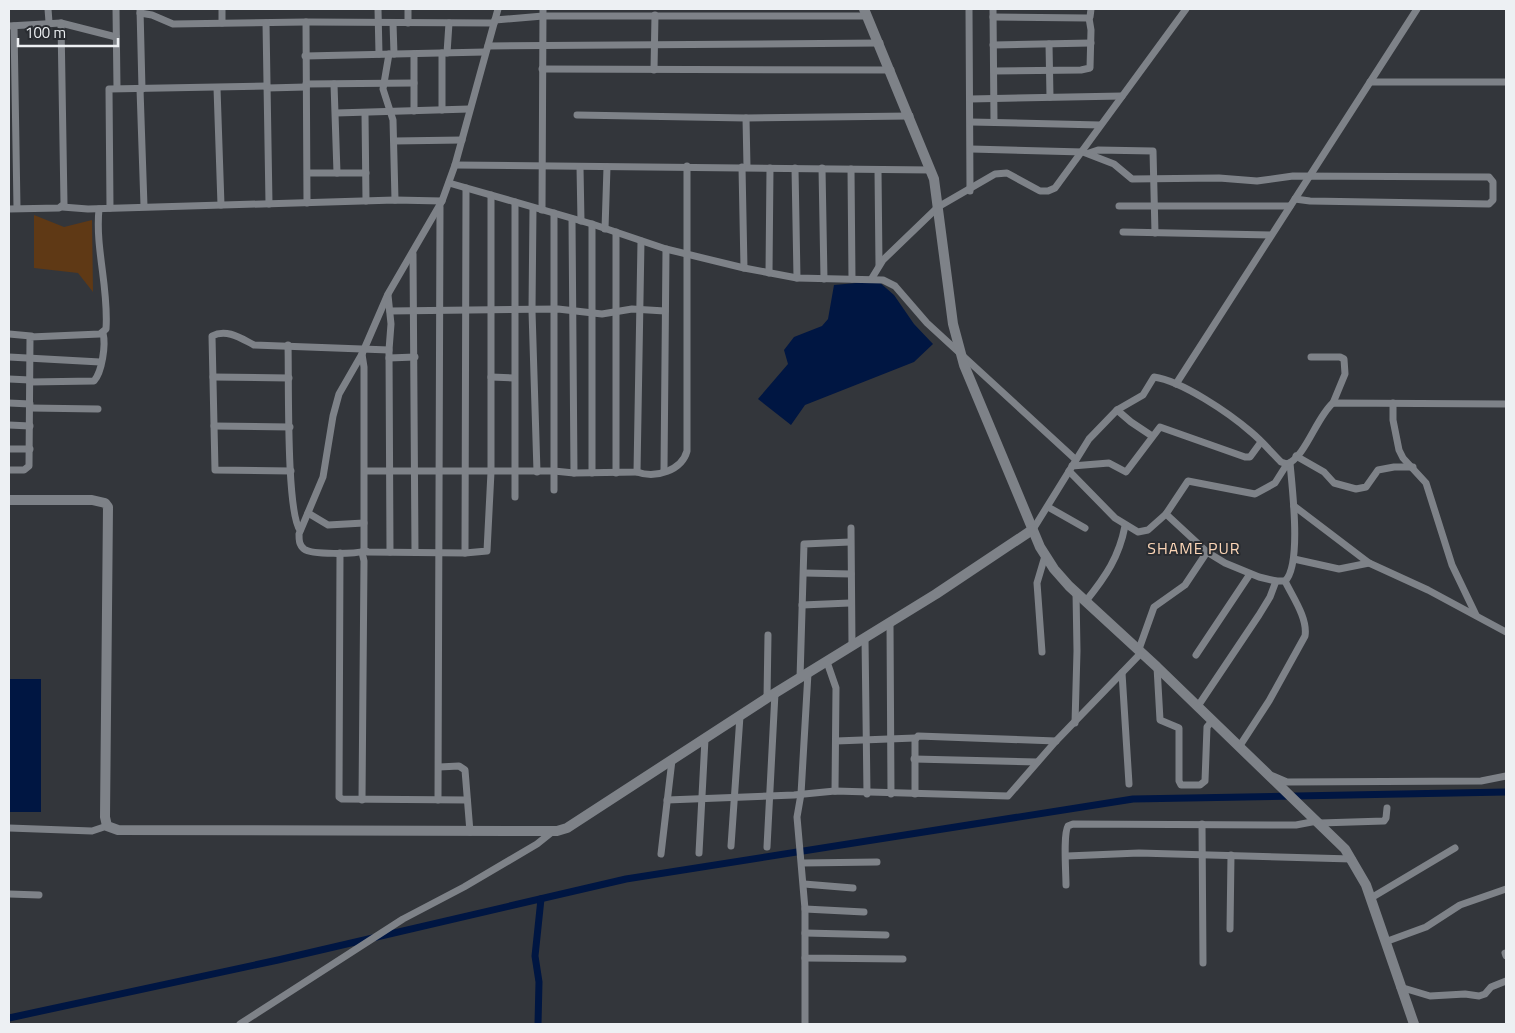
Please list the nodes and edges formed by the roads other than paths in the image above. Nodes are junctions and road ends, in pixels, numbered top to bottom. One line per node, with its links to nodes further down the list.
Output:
1 (48, 9): 18 (street)
2 (116, 9): 29 (street)
3 (222, 9): 23 (street)
4 (378, 9): 20 (street)
5 (408, 9): 26 (street)
6 (498, 9): 21 (street)
7 (969, 9): 60 (street)
8 (994, 9): 16 (street)
9 (1091, 9): 17 (street)
10 (1186, 9): 58 (street)
11 (1417, 9): 47 (street)
12 (140, 11): 23 (street); 56 (street)
13 (543, 12): 15 (street); 21 (street); 35 (street)
14 (866, 12): 15 (street); 30 (street)
15 (655, 15): 32 (street)
16 (993, 17): 17 (street); 34 (street)
17 (1089, 18): 31 (street)
18 (49, 22): 22 (street); 28 (street)
19 (306, 22): 20 (street); 24 (street); 41 (street)
20 (378, 22): 25 (street); 38 (street)
21 (495, 22): 27 (street); 36 (street)
22 (61, 23): 29 (street); 112 (street)
23 (222, 23): 24 (street)
24 (266, 23): 53 (street)
25 (393, 23): 26 (street); 39 (street)
26 (408, 23): 27 (street)
27 (449, 23): 37 (street)
28 (11, 26): 57 (street)
29 (116, 36): 54 (street)
30 (880, 43): 32 (street); 44 (street)
31 (1091, 43): 33 (street); 45 (street)
32 (655, 44): 35 (street); 43 (street)
33 (1049, 44): 34 (street); 45 (street)
34 (993, 45): 46 (street)
35 (542, 46): 36 (street); 42 (street)
36 (487, 49): 37 (street); 62 (street)
37 (444, 53): 40 (street); 63 (street)
38 (379, 54): 39 (street); 41 (street)
39 (391, 54): 40 (street); 49 (street)
40 (414, 54): 50 (street)
41 (305, 56): 52 (street)
42 (542, 69): 43 (street); 81 (street)
43 (654, 70): 44 (street)
44 (891, 70): 69 (street)
45 (1049, 70): 46 (street); 59 (street)
46 (994, 71): 61 (street)
47 (1370, 82): 48 (street); 95 (street)
48 (1506, 82)
49 (382, 83): 50 (street); 51 (street); 65 (street)
50 (414, 83): 64 (street)
51 (334, 84): 52 (street); 66 (street)
52 (306, 86): 53 (street); 92 (street)
53 (267, 87): 55 (street); 107 (street)
54 (117, 88): 56 (street); 116 (street)
55 (217, 88): 56 (street); 106 (street)
56 (141, 89): 109 (street)
57 (12, 94): 76 (street)
58 (1122, 96): 59 (street); 73 (street)
59 (1050, 97): 61 (street)
60 (970, 99): 61 (street); 71 (street)
61 (994, 99): 72 (street)
62 (469, 109): 63 (street); 74 (street)
63 (442, 110): 64 (street)
64 (414, 111): 65 (street)
65 (392, 112): 67 (street); 75 (street)
66 (336, 113): 67 (street); 94 (street)
67 (365, 113): 93 (street)
68 (577, 115): 70 (street)
69 (910, 116): 70 (street); 91 (street)
70 (746, 118): 85 (street)
71 (970, 122): 72 (street); 77 (street)
72 (994, 122): 73 (street)
73 (1100, 125): 78 (street)
74 (462, 140): 75 (street); 80 (street)
75 (394, 141): 101 (street)
76 (12, 149): 115 (street)
77 (971, 150): 78 (street); 99 (street)
78 (1080, 151): 79 (street); 99 (street)
79 (1089, 153): 96 (street); 96 (street)
80 (455, 164): 81 (street); 97 (street)
81 (542, 164): 84 (street); 119 (street)
82 (607, 166): 83 (street); 84 (street); 124 (street)
83 (687, 166): 85 (street); 132 (street)
84 (580, 167): 122 (street)
85 (745, 167): 86 (street); 134 (street)
86 (770, 168): 87 (street); 135 (street)
87 (795, 168): 88 (street); 136 (street)
88 (822, 168): 89 (street); 138 (street)
89 (851, 169): 90 (street); 139 (street)
90 (878, 170): 91 (street); 133 (street)
91 (931, 170): 113 (street)
92 (308, 173): 94 (street); 105 (street)
93 (366, 173): 94 (street); 102 (street)
94 (337, 174)
95 (1308, 177): 96 (street); 104 (street); 104 (street)
96 (1154, 178): 111 (street)
97 (449, 183): 98 (street); 108 (street)
98 (466, 188): 100 (street); 143 (street)
99 (970, 191): 113 (street)
100 (491, 195): 103 (street); 144 (street)
101 (396, 200): 102 (street); 108 (street)
102 (366, 201): 105 (street)
103 (515, 202): 117 (street); 145 (street)
104 (1292, 202): 111 (street); 128 (street)
105 (307, 203): 107 (street)
106 (220, 204): 107 (street); 109 (street)
107 (270, 204)
108 (441, 204): 131 (street); 142 (street)
109 (144, 206): 116 (street)
110 (1118, 206): 111 (street)
111 (1155, 206): 127 (street)
112 (62, 207): 115 (street); 118 (street)
113 (938, 207): 133 (street); 159 (street)
114 (9, 208): 115 (street)
115 (17, 208)
116 (110, 208): 118 (street)
117 (533, 208): 119 (street); 149 (street)
118 (99, 209): 154 (street)
119 (542, 210): 120 (street)
120 (554, 213): 121 (street); 146 (street)
121 (572, 219): 122 (street); 150 (street)
122 (581, 221): 123 (street)
123 (592, 224): 124 (street); 153 (street)
124 (605, 229): 125 (street)
125 (616, 232): 129 (street); 152 (street)
126 (1123, 232): 127 (street)
127 (1155, 232): 128 (street)
128 (1271, 235): 172 (street)
129 (640, 241): 130 (street); 147 (street)
130 (666, 249): 132 (street); 151 (street)
131 (413, 253): 140 (street); 141 (street)
132 (688, 254): 134 (street); 205 (street)
133 (879, 265): 137 (street)
134 (744, 268): 135 (street)
135 (769, 273): 136 (street)
136 (797, 278): 138 (street)
137 (872, 278): 139 (street); 159 (street)
138 (824, 279): 139 (street)
139 (852, 279)
140 (388, 294): 148 (street); 158 (street)
141 (415, 310): 142 (street); 148 (street); 161 (street)
142 (440, 310): 143 (street); 199 (street)
143 (466, 310): 144 (street); 200 (street)
144 (489, 310): 145 (street); 167 (street)
145 (514, 310): 149 (street); 169 (street)
146 (554, 310): 149 (street); 150 (street); 197 (street)
147 (640, 310): 151 (street); 152 (street); 204 (street)
148 (390, 311): 160 (street)
149 (532, 311): 202 (street)
150 (573, 311): 153 (street); 206 (street)
151 (665, 311): 205 (street)
152 (615, 312): 153 (street); 203 (street)
153 (593, 313): 207 (street)
154 (103, 333): 156 (street); 165 (street)
155 (9, 334): 156 (street)
156 (31, 336): 163 (street)
157 (288, 345): 158 (street); 166 (street); 168 (street)
158 (363, 352): 160 (street); 194 (street); 213 (street)
159 (960, 352): 190 (street); 220 (street)
160 (389, 354): 161 (street); 195 (street)
161 (416, 356): 198 (street)
162 (9, 357): 163 (street)
163 (30, 357): 165 (street); 171 (street)
164 (1311, 357): 173 (street)
165 (100, 362): 171 (street)
166 (213, 377): 168 (street); 182 (street)
167 (491, 377): 169 (street); 201 (street)
168 (289, 378): 183 (street)
169 (514, 378): 196 (street)
170 (9, 379): 171 (street)
171 (30, 381): 177 (street)
172 (1176, 384): 179 (street); 185 (street)
173 (1333, 403): 174 (street); 188 (street)
174 (1393, 403): 176 (street); 191 (street)
175 (9, 404): 177 (street)
176 (1506, 404)
177 (30, 406): 178 (street); 181 (street)
178 (98, 409)
179 (1117, 410): 184 (street); 190 (street)
180 (9, 425): 181 (street)
181 (30, 426): 187 (street)
182 (214, 426): 183 (street); 193 (street)
183 (290, 427): 193 (street)
184 (1152, 436): 185 (street); 190 (street)
185 (1261, 442): 189 (street)
186 (9, 449): 187 (street)
187 (30, 450): 192 (street)
188 (1296, 456): 189 (street); 191 (street)
189 (1288, 464): 211 (street); 214 (street)
190 (1072, 465): 212 (street); 216 (street)
191 (1412, 467): 241 (street)
192 (9, 470)
193 (291, 471): 219 (street)
194 (366, 471): 195 (street); 215 (street)
195 (390, 471): 198 (street); 223 (street)
196 (514, 471): 201 (street); 202 (street); 209 (street)
197 (554, 471): 202 (street); 206 (street); 208 (street)
198 (416, 472): 199 (street); 224 (street)
199 (440, 472): 200 (street); 227 (street)
200 (467, 472): 201 (street); 228 (street)
201 (490, 472): 228 (street)
202 (538, 472)
203 (616, 472): 204 (street); 207 (street)
204 (637, 472): 205 (street)
205 (664, 472)
206 (574, 473): 207 (street)
207 (592, 473)
208 (554, 490)
209 (515, 497)
210 (9, 500): 288 (street)
211 (1294, 506): 230 (street); 231 (street)
212 (1048, 507): 218 (street); 220 (street)
213 (308, 513): 215 (street); 219 (street)
214 (1166, 514): 216 (street); 225 (street)
215 (364, 523): 222 (street)
216 (1125, 526): 238 (street)
217 (850, 528): 221 (street)
218 (1085, 528)
219 (300, 530): 226 (street)
220 (1032, 530): 229 (street); 242 (street)
221 (850, 542): 232 (street); 233 (street)
222 (363, 552): 223 (street); 226 (street); 281 (street)
223 (390, 552): 224 (street)
224 (415, 552): 227 (street)
225 (1207, 552): 234 (street); 247 (street)
226 (340, 553): 281 (street)
227 (439, 553): 228 (street); 269 (street)
228 (465, 553)
229 (1045, 556): 237 (street); 248 (street)
230 (1294, 560): 231 (street); 235 (street)
231 (1369, 563): 241 (street)
232 (804, 573): 233 (street); 240 (street)
233 (851, 574): 239 (street)
234 (1250, 574): 236 (street); 249 (street)
235 (1285, 580): 236 (street); 265 (street)
236 (1276, 581): 255 (street)
237 (1076, 592): 238 (street); 258 (street)
238 (1086, 601): 247 (street)
239 (850, 603): 240 (street); 246 (street)
240 (802, 605): 253 (street)
241 (1476, 615): 243 (street)
242 (890, 623): 245 (street); 261 (street)
243 (1506, 632)
244 (768, 635): 254 (street)
245 (865, 638): 246 (street); 263 (street)
246 (852, 646): 250 (street)
247 (1140, 651): 251 (street); 252 (street)
248 (1042, 652)
249 (1196, 655)
250 (827, 662): 253 (street); 262 (street)
251 (1158, 667): 255 (street); 257 (street)
252 (1122, 673): 258 (street); 272 (street)
253 (804, 675): 254 (street); 274 (street)
254 (771, 695): 256 (street); 278 (street)
255 (1198, 706): 257 (street)
256 (740, 716): 260 (street); 279 (street)
257 (1212, 721): 265 (street)
258 (1074, 722): 264 (street)
259 (915, 738): 261 (street); 264 (street); 267 (street)
260 (705, 739): 266 (street); 280 (street)
261 (891, 740): 263 (street); 276 (street)
262 (836, 741): 263 (street); 273 (street)
263 (867, 741): 275 (street)
264 (1056, 741): 268 (street)
265 (1239, 747): 270 (street)
266 (672, 760): 284 (street); 291 (street)
267 (914, 760): 268 (street); 277 (street)
268 (1036, 762): 277 (street)
269 (439, 766): 282 (street); 283 (street)
270 (1268, 774): 271 (street); 286 (street)
271 (1506, 776)
272 (1129, 784)
273 (835, 791): 274 (street); 275 (street)
274 (801, 794): 278 (street); 302 (street)
275 (867, 794): 276 (street)
276 (891, 794): 277 (street)
277 (915, 794)
278 (770, 796): 279 (street); 293 (street)
279 (735, 798): 280 (street); 292 (street)
280 (703, 799): 284 (street); 295 (street)
281 (362, 800): 282 (street)
282 (438, 800): 283 (street)
283 (467, 800): 290 (street)
284 (667, 800): 296 (street)
285 (1387, 808): 286 (street)
286 (1318, 822): 287 (street); 300 (street)
287 (1202, 824): 297 (street); 299 (street)
288 (106, 826): 289 (street); 290 (street)
289 (9, 828)
290 (470, 832): 291 (street)
291 (552, 832): 321 (street)
292 (731, 846)
293 (767, 847)
294 (1455, 848): 309 (street)
295 (699, 853)
296 (661, 854)
297 (1204, 854): 298 (street); 299 (street); 318 (street)
298 (1231, 855): 300 (street); 312 (street)
299 (1067, 856): 304 (street)
300 (1352, 859): 309 (street)
301 (877, 862): 302 (street)
302 (802, 863): 303 (street)
303 (804, 884): 305 (street); 310 (street)
304 (1066, 886)
305 (854, 888)
306 (1506, 888): 315 (street)
307 (9, 894): 308 (street)
308 (39, 895)
309 (1370, 898): 315 (street)
310 (805, 908): 311 (street); 313 (street)
311 (864, 912)
312 (1230, 929)
313 (805, 933): 314 (street); 316 (street)
314 (886, 935)
315 (1385, 942): 320 (street)
316 (805, 958): 317 (street); 322 (street)
317 (903, 958)
318 (1203, 963)
319 (1506, 981): 320 (street)
320 (1400, 988): 323 (street)
321 (240, 1024)
322 (805, 1024)
323 (1414, 1024)

